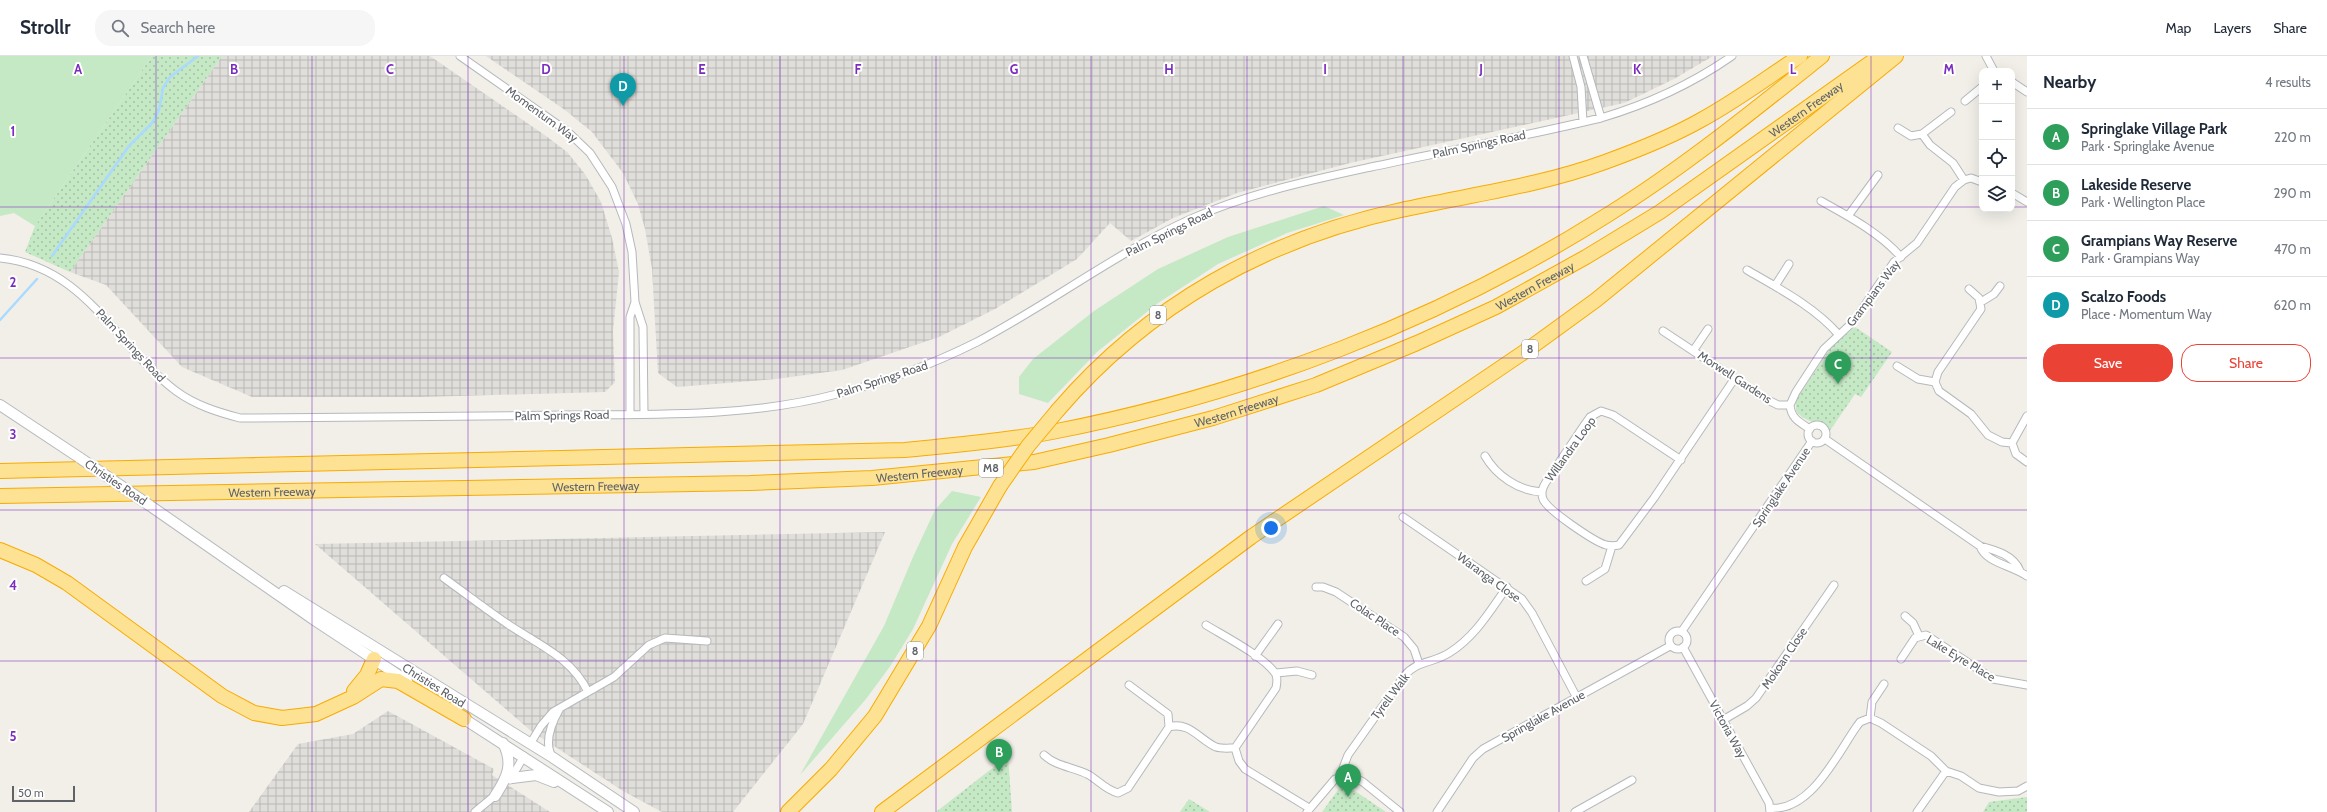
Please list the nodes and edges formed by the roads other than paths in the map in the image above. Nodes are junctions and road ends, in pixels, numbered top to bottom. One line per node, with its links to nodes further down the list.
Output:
1 (460, 56): 34 (street, Momentum Way)
2 (1573, 56): 17 (street)
3 (1583, 56): 16 (street)
4 (1732, 56): 16 (street, Palm Springs Road)
5 (1800, 56): 113 (highway, 8, bridge)
6 (1822, 56): 55 (highway, Western Freeway / M8)
7 (1880, 56): 57 (highway, Western Freeway / M8)
8 (1896, 56): 106 (highway, 8)
9 (1986, 56): 10 (street)
10 (1992, 68)
11 (2015, 84): 13 (street)
12 (1979, 89): 14 (street)
13 (2027, 92)
14 (1965, 101)
15 (1950, 112): 19 (street)
16 (1601, 118): 17 (street, Palm Springs Road)
17 (1583, 122): 46 (street, Palm Springs Road)
18 (1898, 128): 19 (street)
19 (1922, 134): 21 (street)
20 (1878, 175): 26 (street)
21 (1964, 180): 22 (street); 27 (street, Grampians Way)
22 (1979, 181)
23 (2015, 195): 25 (street)
24 (1821, 201): 26 (street)
25 (2027, 202)
26 (1848, 216): 27 (street)
27 (1901, 257): 38 (street, Grampians Way)
28 (0, 258): 45 (street, Palm Springs Road)
29 (1790, 264): 31 (street)
30 (1748, 270): 31 (street)
31 (1775, 286): 38 (street)
32 (2000, 286): 35 (street)
33 (1969, 289): 35 (street)
34 (635, 302): 45 (street, Momentum Way); 46 (street, Momentum Way)
35 (1981, 302): 42 (street)
36 (1708, 329): 39 (street, Morwell Gardens)
37 (1663, 331): 39 (street, Morwell Gardens)
38 (1839, 335): 44 (street, Grampians Way)
39 (1693, 350): 41 (street, Morwell Gardens)
40 (1897, 366): 42 (street)
41 (1736, 378): 44 (street, Morwell Gardens); 53 (street)
42 (1935, 382): 51 (street)
43 (0, 405): 61 (main road, Christies Road, bridge)
44 (1790, 405): 48 (street)
45 (630, 414): 46 (street, Palm Springs Road)
46 (644, 414)
47 (2027, 416): 51 (street)
48 (1810, 429): 49 (street); 50 (street)
49 (1825, 438): 50 (street); 62 (street)
50 (1812, 441): 72 (street, Springlake Avenue)
51 (2012, 443): 54 (street)
52 (1485, 456): 56 (street)
53 (1681, 460): 56 (street, Willandra Loop); 59 (street)
54 (2027, 462)
55 (0, 471)
56 (1542, 492): 59 (street, Willandra Loop)
57 (0, 496)
58 (1403, 517): 67 (street, Waranga Close)
59 (1612, 546): 64 (street)
60 (0, 550): 88 (highway)
61 (232, 561): 68 (main road, Christies Road); 78 (main road, Christies Road)
62 (2027, 576)
63 (444, 578): 86 (street)
64 (1586, 581)
65 (1834, 585): 92 (street, Mokoan Close)
66 (1316, 587): 80 (street, Colac Place)
67 (1507, 587): 80 (street, Tyrell Walk); 87 (street, Waranga Close)
68 (306, 604): 78 (main road); 95 (main road, Christies Road)
69 (1905, 616): 73 (street, Lake Eyre Place)
70 (1278, 624): 77 (street)
71 (1206, 625): 77 (street)
72 (1682, 631): 75 (street); 76 (street)
73 (1919, 636): 79 (street, Lake Eyre Place); 85 (street, Lake Eyre Place)
74 (707, 641): 86 (street)
75 (1670, 646): 76 (street); 87 (street, Springlake Avenue)
76 (1683, 647): 92 (street, Victoria Way)
77 (1255, 656): 81 (street)
78 (374, 659): 88 (highway); 91 (main road, Christies Road)
79 (1901, 659)
80 (1419, 664): 101 (street, Tyrell Walk)
81 (1276, 673): 82 (street); 96 (street)
82 (1312, 675)
83 (1884, 684): 90 (street)
84 (1129, 685): 93 (street)
85 (2027, 685)
86 (588, 692): 89 (street)
87 (1577, 698): 117 (street, Springlake Avenue)
88 (340, 704): 91 (highway)
89 (560, 708): 95 (street); 99 (street)
90 (1870, 718): 100 (street); 109 (street)
91 (464, 719): 94 (main road, Christies Road)
92 (1723, 720): 109 (street, Victoria Way)
93 (1169, 728): 96 (street); 97 (street)
94 (503, 743): 98 (main road, Christies Road); 105 (main road)
95 (530, 744): 98 (main road); 99 (main road, Christies Road)
96 (1235, 748): 108 (street)
97 (1044, 755)
98 (524, 756): 102 (street); 107 (main road, Christies Road)
99 (552, 757): 112 (main road, Christies Road)
100 (1946, 771): 104 (street); 119 (street)
101 (1344, 775): 108 (street); 116 (street)
102 (512, 778): 105 (street); 107 (main road)
103 (1632, 780): 118 (street)
104 (2027, 786)
105 (495, 796): 110 (street)
106 (904, 796): 114 (highway, 8); 115 (highway)
107 (593, 802): 111 (main road, Christies Road)
108 (1308, 810)
109 (1770, 810)
110 (475, 812)
111 (608, 812)
112 (634, 812)
113 (788, 812)
114 (882, 812)
115 (887, 812)
116 (1400, 812)
117 (1438, 812)
118 (1575, 812)
119 (1918, 812)

